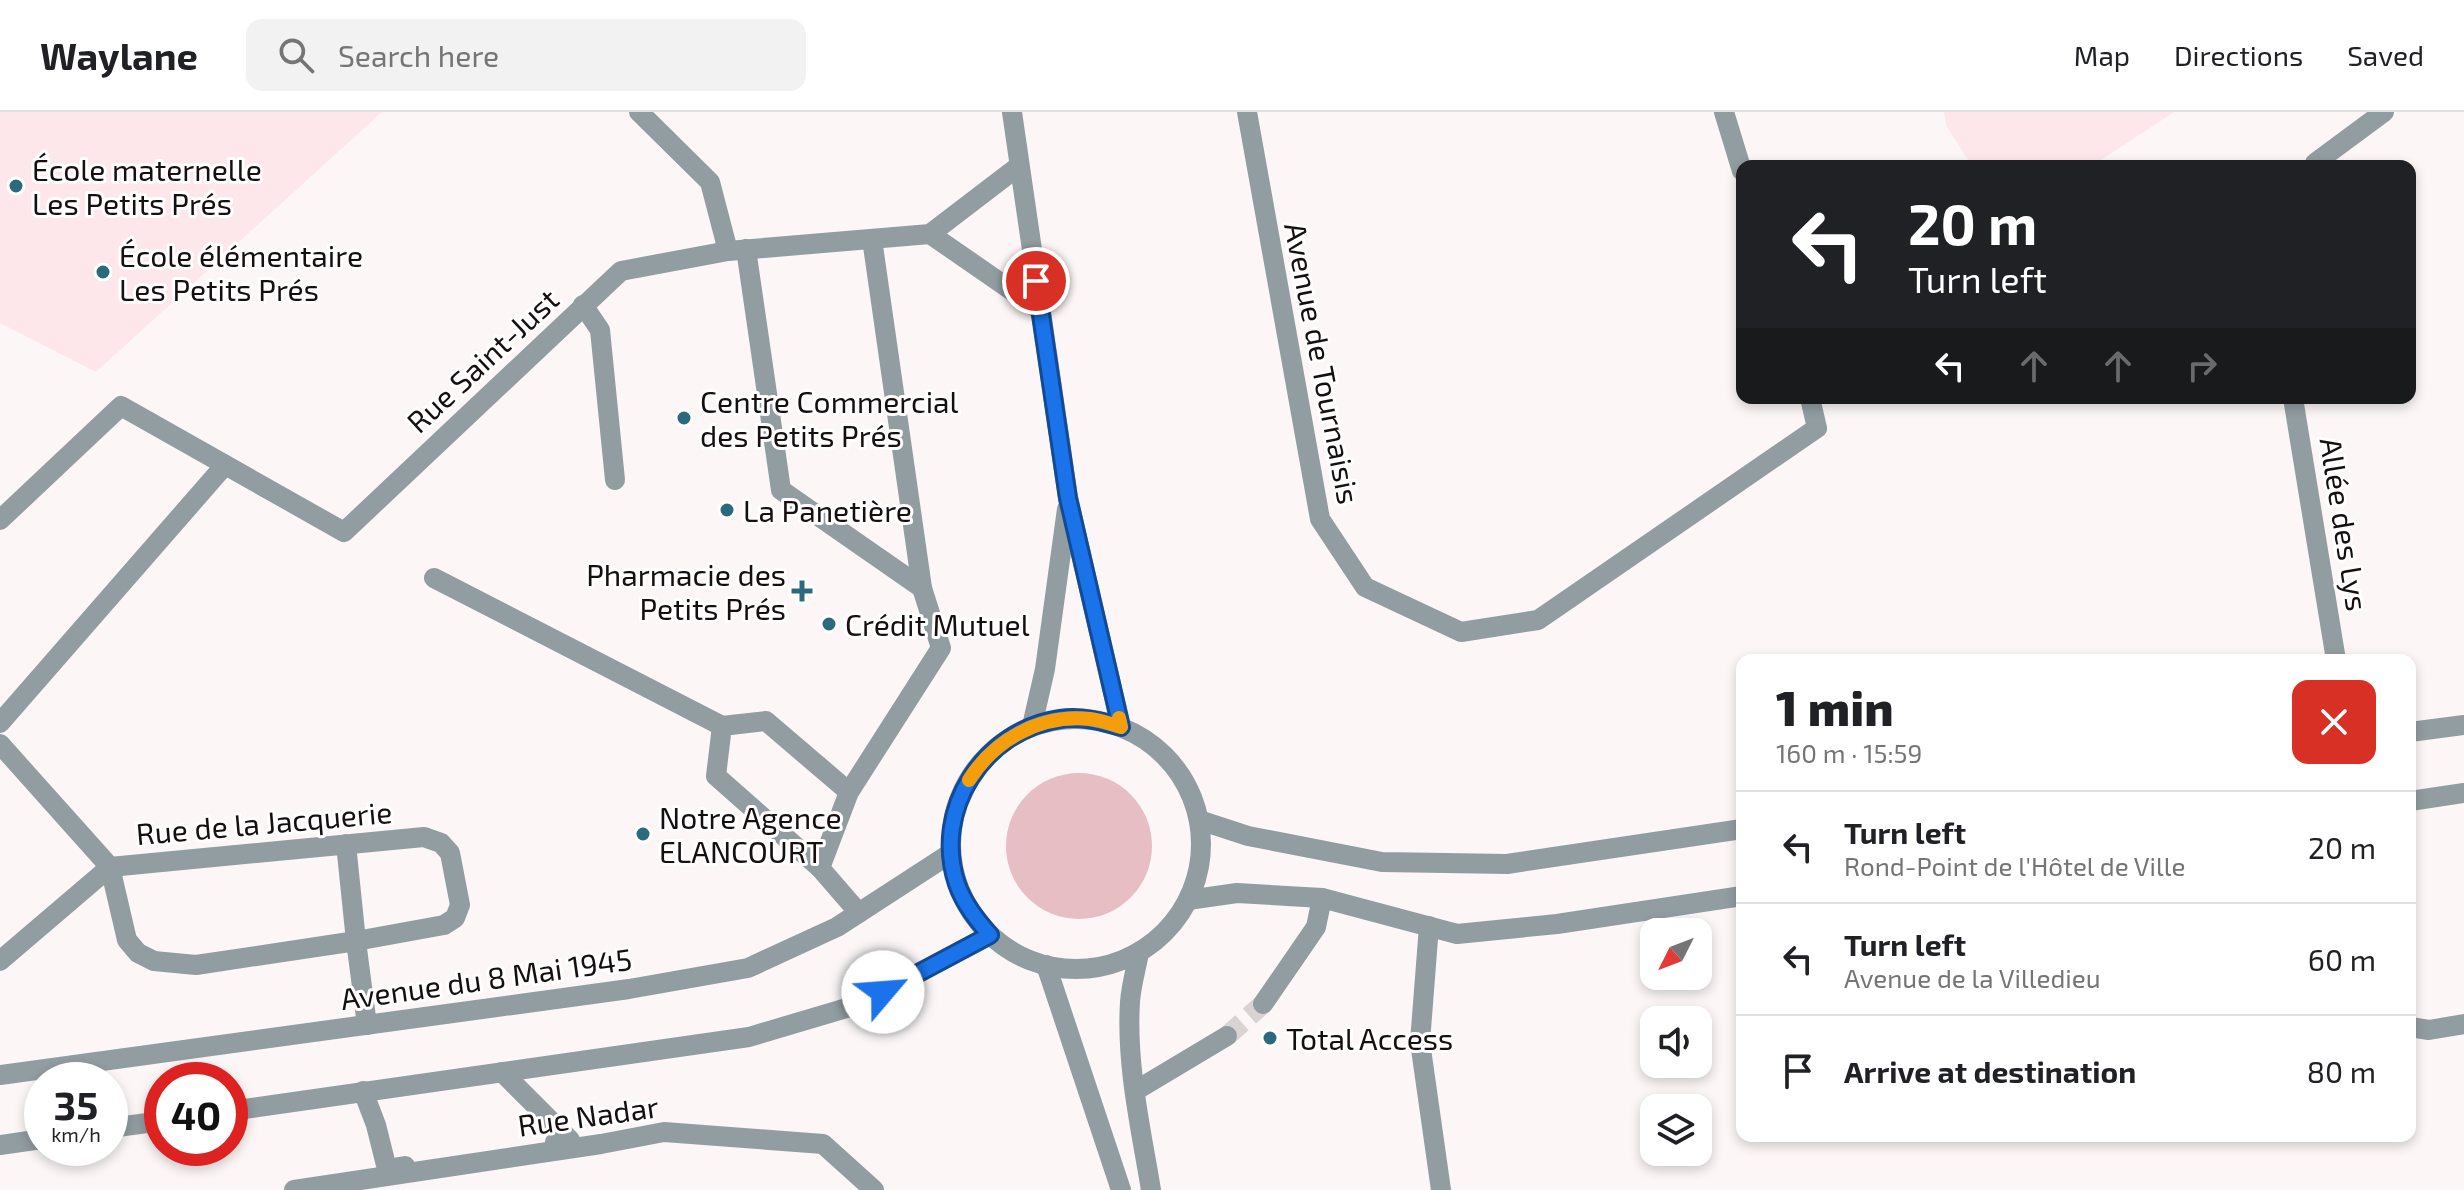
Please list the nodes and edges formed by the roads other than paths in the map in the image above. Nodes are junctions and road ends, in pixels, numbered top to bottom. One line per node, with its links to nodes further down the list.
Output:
1 (639, 112): 11 (street)
2 (1012, 112): 8 (street)
3 (1247, 112): 14 (street, Avenue de Tournaisis)
4 (1724, 112): 6 (street)
5 (2384, 112): 7 (street)
6 (1739, 160)
7 (2319, 160)
8 (1019, 166): 9 (street); 13 (street)
9 (930, 234): 10 (street, Rue Saint-Just); 13 (street)
10 (872, 239): 11 (street, Rue Saint-Just); 21 (street)
11 (737, 250): 12 (street, Rue Saint-Just); 21 (street)
12 (583, 305): 16 (street, Rue Saint-Just); 17 (street)
13 (1040, 310): 18 (street)
14 (1811, 404)
15 (2294, 404): 22 (street, Allée des Lys)
16 (225, 465): 19 (street, Rue Saint-Just); 23 (street)
17 (615, 480)
18 (1068, 498): 26 (street); 27 (street)
19 (0, 520)
20 (434, 578): 25 (street)
21 (922, 588): 30 (street)
22 (2335, 654)
23 (0, 723)
24 (2464, 725): 28 (street)
25 (722, 726): 30 (street); 38 (street)
26 (1032, 726): 27 (street); 36 (street)
27 (1121, 727): 33 (street)
28 (2416, 731)
29 (0, 744): 37 (street, Rue de la Jacquerie)
30 (849, 792): 38 (street)
31 (2464, 793): 32 (street)
32 (2416, 800)
33 (1199, 820): 34 (street); 41 (street)
34 (1736, 830)
35 (346, 844): 37 (street, Rue de la Jacquerie); 45 (street); 45 (street, Rue de la Jacquerie)
36 (951, 853): 42 (street, Avenue du 8 Mai 1945); 44 (street)
37 (110, 867): 45 (street); 47 (street, Rue de la Jacquerie)
38 (820, 868): 42 (street)
39 (1736, 897): 43 (street)
40 (1322, 898): 41 (street); 43 (street); 49 (street)
41 (1188, 900): 46 (street)
42 (859, 913): 51 (street, Avenue du 8 Mai 1945)
43 (1429, 926): 65 (street)
44 (990, 935): 48 (street); 54 (street)
45 (356, 941): 51 (street)
46 (1139, 953): 48 (street); 57 (street)
47 (0, 961)
48 (1046, 965): 63 (street)
49 (1263, 1004)
50 (2464, 1024): 52 (street)
51 (367, 1025): 55 (street, Avenue du 8 Mai 1945)
52 (2416, 1028)
53 (1227, 1036): 57 (street)
54 (502, 1072): 56 (street); 56 (street)
55 (0, 1075)
56 (363, 1091): 58 (street)
57 (1135, 1091): 64 (street)
58 (248, 1108)
59 (24, 1142): 60 (street)
60 (0, 1145)
61 (294, 1190): 62 (street, Rue Nadar)
62 (874, 1190)
63 (1121, 1190)
64 (1151, 1190)
65 (1441, 1190)

